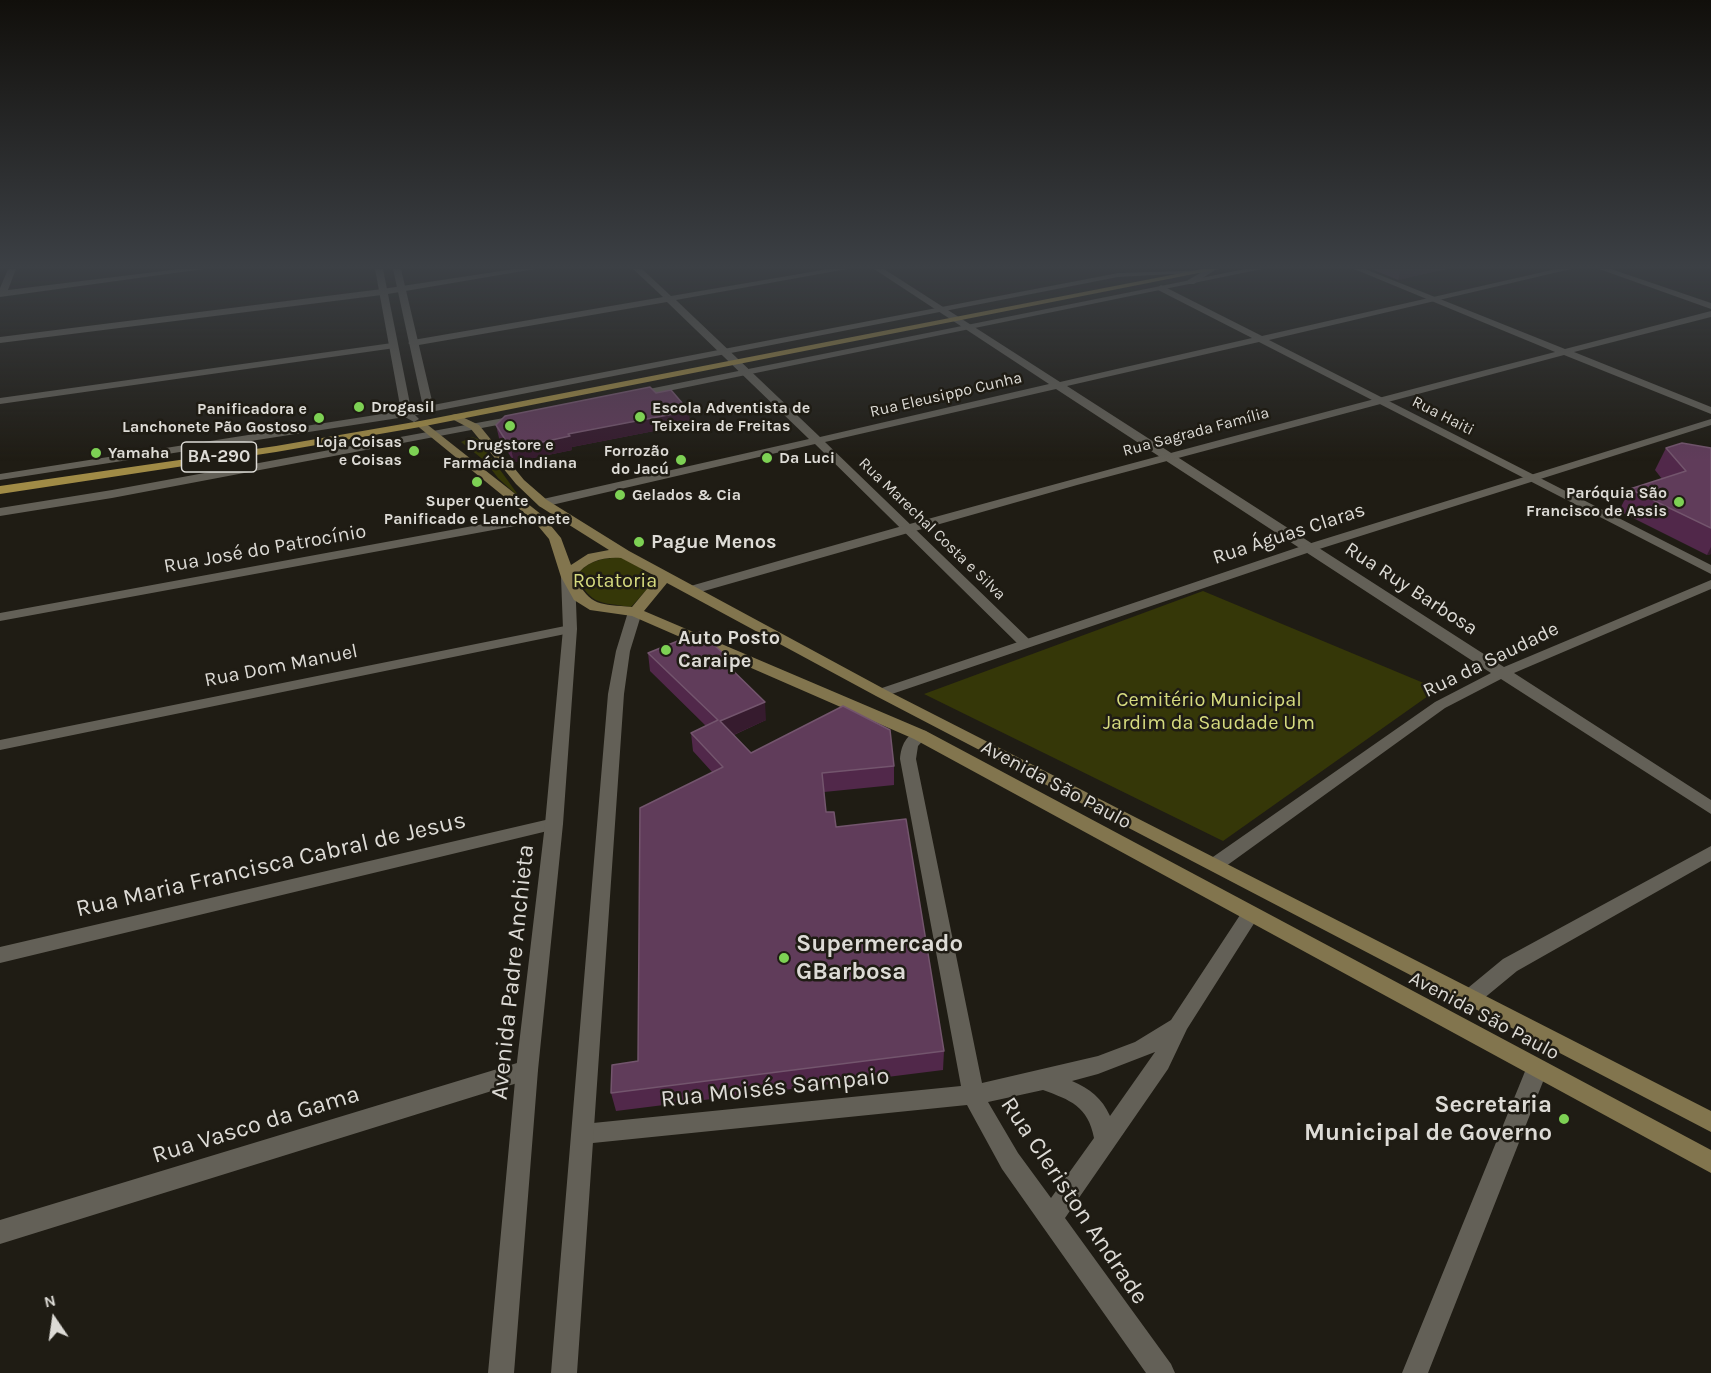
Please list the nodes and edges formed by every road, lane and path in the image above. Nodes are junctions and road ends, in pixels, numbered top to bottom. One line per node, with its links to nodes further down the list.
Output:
1 (55, 333): 14 (street)
2 (390, 333): 17 (street)
3 (411, 333): 16 (street)
4 (471, 333): 16 (street)
5 (706, 333): 18 (street)
6 (813, 333): 18 (street)
7 (883, 333): 20 (main road, BA-290)
8 (942, 333): 21 (street)
9 (975, 333): 22 (street, Rua Ruy Barbosa)
10 (1247, 333): 15 (street, Rua Haiti)
11 (1290, 333): 15 (street, Rua Eleusippo Cunha)
12 (1516, 333): 19 (street)
13 (1637, 333): 19 (street, Rua Sagrada Família)
14 (0, 340)
15 (1260, 340): 22 (street, Rua Eleusippo Cunha); 25 (street, Rua Haiti)
16 (413, 343): 26 (street)
17 (393, 346): 24 (street); 28 (street)
18 (724, 350): 20 (street, Rua Marechal Costa e Silva); 26 (street)
19 (1563, 352): 25 (street, Rua Sagrada Família); 27 (street)
20 (737, 362): 21 (street, Rua Marechal Costa e Silva); 30 (main road, BA-290)
21 (748, 373): 23 (street); 34 (street, Rua Marechal Costa e Silva)
22 (1057, 384): 34 (street, Rua Eleusippo Cunha); 35 (street, Rua Ruy Barbosa)
23 (620, 398)
24 (0, 401)
25 (1379, 401): 35 (street, Rua Sagrada Família); 37 (street, Rua Haiti)
26 (429, 409): 28 (street); 30 (street)
27 (1711, 411)
28 (407, 413): 33 (street); 36 (street)
29 (527, 416): 32 (street)
30 (456, 417): 32 (main road, Avenida São Paulo); 33 (main road, BA-290)
31 (1711, 422): 37 (street, Rua Águas Claras)
32 (475, 427): 33 (street); 39 (main road, Avenida São Paulo)
33 (425, 430): 38 (main road, BA-290); 39 (main road, Avenida São Paulo); 40 (street)
34 (817, 440): 39 (street, Rua Eleusippo Cunha); 41 (street, Rua Marechal Costa e Silva)
35 (1166, 456): 41 (street, Rua Sagrada Família); 42 (street, Rua Ruy Barbosa)
36 (0, 477)
37 (1531, 479): 42 (street, Rua Águas Claras); 44 (street, Rua Haiti)
38 (0, 490)
39 (541, 510): 43 (main road, Avenida São Paulo); 46 (main road, Avenida São Paulo); 50 (street, Rua José do Patrocínio)
40 (0, 512)
41 (906, 527): 48 (street, Rua Sagrada Família); 52 (street, Rua Marechal Costa e Silva)
42 (1309, 549): 52 (street, Rua Águas Claras); 53 (street, Rua Ruy Barbosa)
43 (624, 554): 45 (main road, Avenida São Paulo); 46 (main road)
44 (1711, 570)
45 (664, 576): 48 (main road, Avenida São Paulo); 49 (main road)
46 (568, 577): 49 (main road, Avenida São Paulo); 51 (street, Avenida Padre Anchieta)
47 (1711, 584): 53 (street, Rua da Saudade)
48 (692, 590): 54 (main road, Avenida São Paulo)
49 (636, 612): 55 (main road, Avenida São Paulo); 70 (street)
50 (0, 617)
51 (570, 629): 56 (street, Rua Dom Manuel); 58 (street, Avenida Padre Anchieta)
52 (1026, 644): 54 (street, Rua Águas Claras)
53 (1502, 673): 57 (street, Rua Ruy Barbosa); 60 (street, Rua da Saudade)
54 (881, 693): 60 (main road, Avenida São Paulo)
55 (920, 735): 61 (main road, Avenida São Paulo); 68 (street, Rua Cleriston Andrade)
56 (0, 745)
57 (1711, 808)
58 (554, 824): 62 (street, Rua Maria Francisca Cabral de Jesus); 66 (street, Avenida Padre Anchieta)
59 (1711, 853): 63 (street)
60 (1216, 864): 63 (main road, Avenida São Paulo)
61 (1251, 915): 64 (street); 65 (main road, Avenida São Paulo)
62 (0, 955)
63 (1470, 998): 69 (main road, Avenida São Paulo)
64 (1178, 1026): 67 (street, Rua Moisés Sampaio); 71 (street)
65 (1537, 1069): 72 (main road, Avenida São Paulo); 78 (street)
66 (527, 1070): 74 (street, Rua Vasco da Gama); 75 (street, Avenida Padre Anchieta)
67 (1042, 1080): 68 (street, Rua Moisés Sampaio); 71 (street)
68 (973, 1095): 70 (street, Rua Moisés Sampaio); 73 (street, Rua Cleriston Andrade)
69 (1711, 1122)
70 (583, 1134): 76 (street)
71 (1106, 1140): 73 (street)
72 (1711, 1162)
73 (1050, 1219): 77 (street, Rua Cleriston Andrade)
74 (0, 1232)
75 (501, 1373)
76 (564, 1373)
77 (1162, 1373)
78 (1415, 1373)

